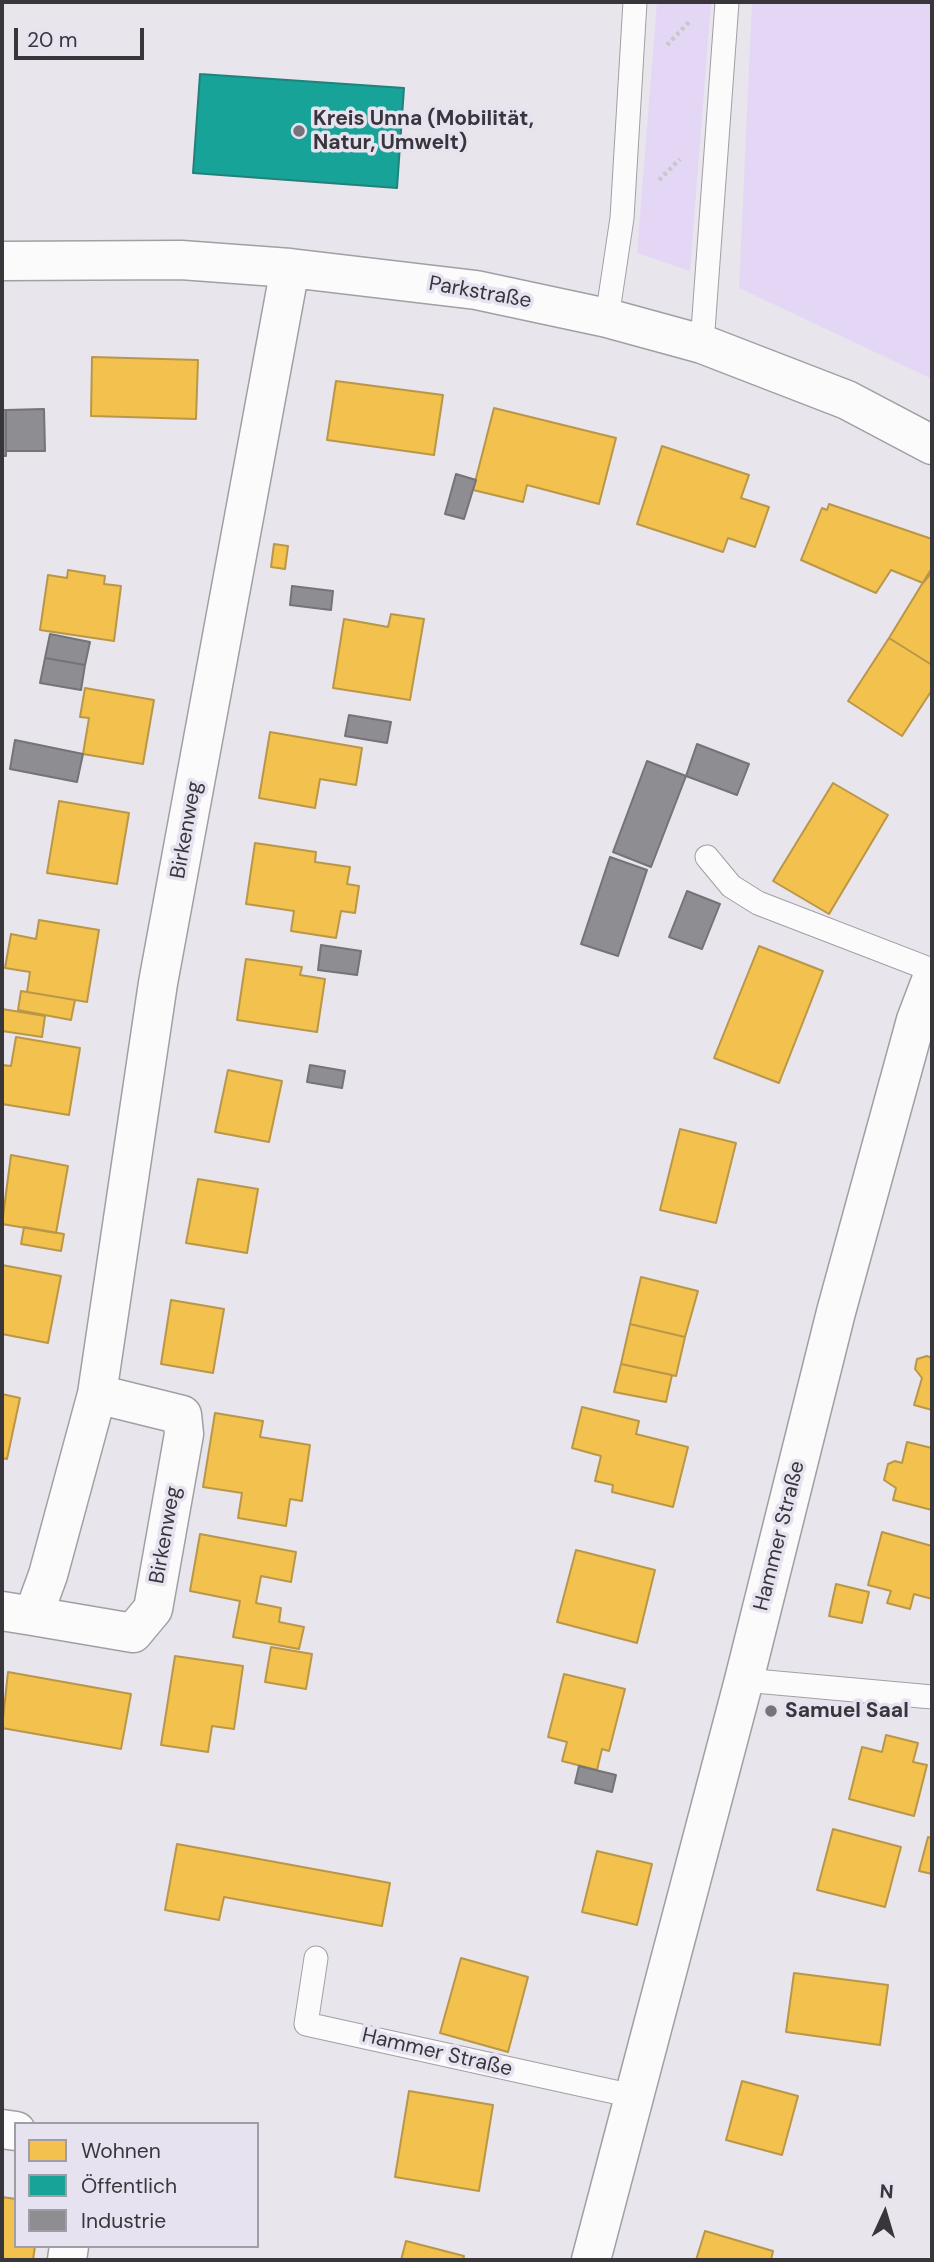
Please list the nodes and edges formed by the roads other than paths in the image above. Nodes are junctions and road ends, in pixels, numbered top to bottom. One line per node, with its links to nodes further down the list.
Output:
1 (635, 2): 5 (lane)
2 (727, 2): 6 (lane)
3 (2, 261): 4 (street, Parkstraße)
4 (290, 268): 5 (street, Parkstraße); 11 (street, Birkenweg)
5 (607, 317): 6 (street, Parkstraße)
6 (702, 344): 7 (street, Parkstraße)
7 (932, 445)
8 (707, 857): 9 (lane)
9 (932, 970)
10 (932, 978): 13 (street, Hammer Straße)
11 (97, 1394): 12 (street, Birkenweg); 12 (street, Birkenweg)
12 (17, 1614)
13 (744, 1681): 14 (lane); 16 (street, Hammer Straße)
14 (932, 1697)
15 (316, 1958): 16 (lane, Hammer Straße)
16 (633, 2096): 17 (street, Hammer Straße)
17 (591, 2260)

